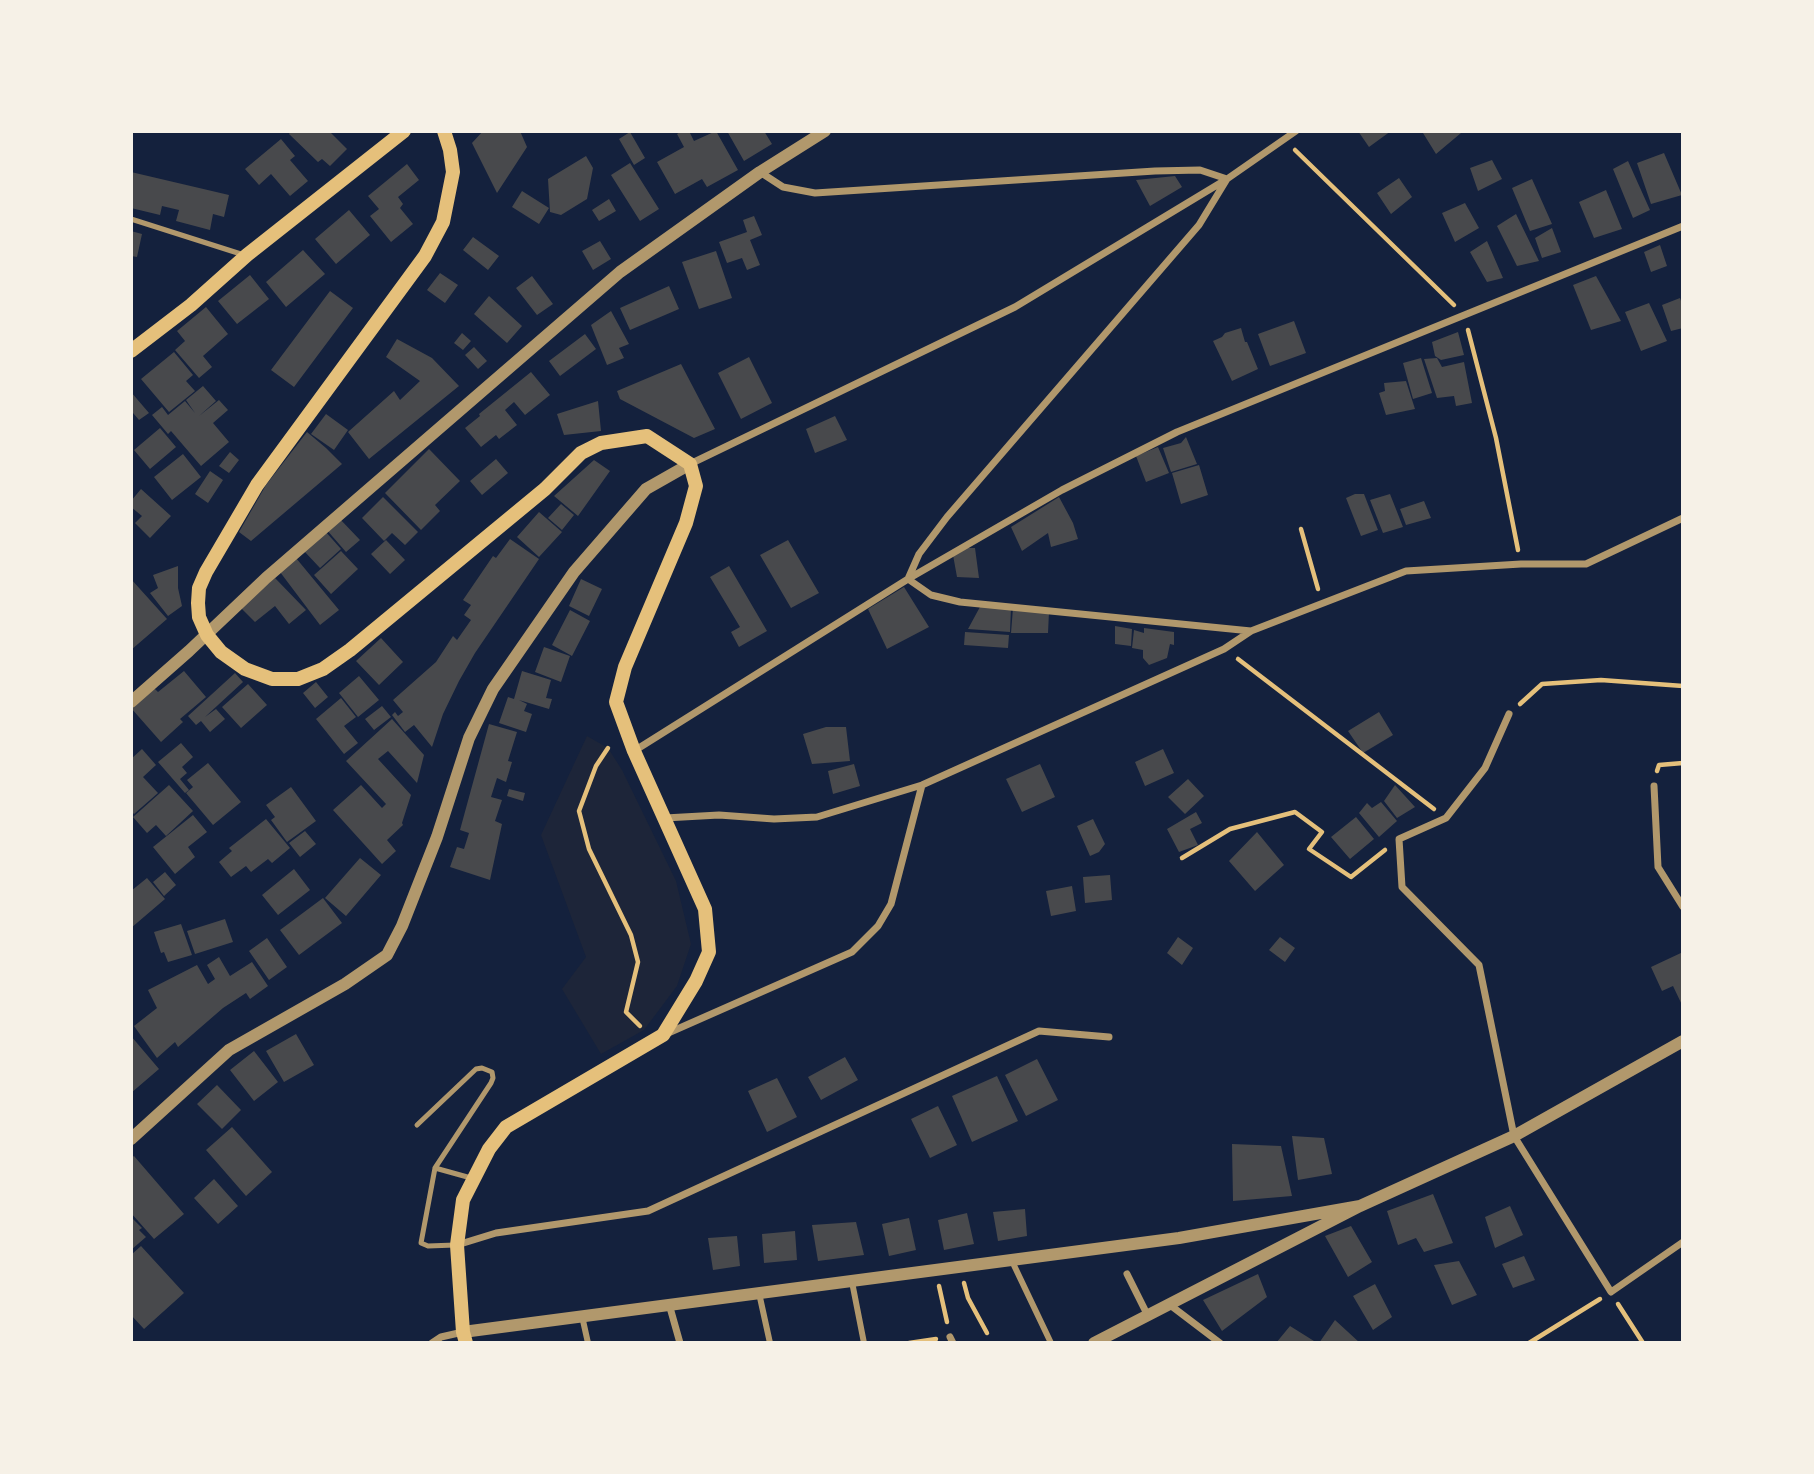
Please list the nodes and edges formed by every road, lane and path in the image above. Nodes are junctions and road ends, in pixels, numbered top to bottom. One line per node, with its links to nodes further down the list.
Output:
1 (404, 131): 10 (main road)
2 (444, 131): 20 (main road)
3 (825, 131): 6 (street)
4 (1296, 131): 5 (street)
5 (1284, 139): 7 (street); 11 (path)
6 (760, 172): 7 (street); 20 (street)
7 (1227, 179): 13 (street); 17 (street)
8 (131, 219): 10 (lane)
9 (1683, 226): 11 (street)
10 (247, 256): 12 (main road)
11 (1464, 314): 16 (path); 17 (street)
12 (131, 351)
13 (690, 464): 20 (main road); 26 (main road); 41 (street)
14 (1683, 518): 16 (street)
15 (1301, 529): 18 (path)
16 (1521, 564): 18 (street)
17 (908, 579): 19 (street); 26 (street)
18 (1322, 603): 19 (street)
19 (1251, 631): 21 (street)
20 (207, 635): 23 (street)
21 (1224, 649): 28 (street); 31 (path)
22 (1683, 686): 24 (path)
23 (131, 702)
24 (1509, 714): 31 (street)
25 (608, 748): 35 (path)
26 (634, 751): 30 (main road)
27 (1683, 763): 29 (path)
28 (922, 785): 30 (street); 36 (street)
29 (1654, 786): 34 (street)
30 (665, 818): 36 (main road)
31 (1446, 818): 32 (street)
32 (1399, 839): 33 (path); 40 (street)
33 (1182, 858)
34 (1683, 908)
35 (626, 1012)
36 (663, 1035): 43 (main road)
37 (1110, 1037): 46 (street)
38 (1683, 1041): 40 (street)
39 (417, 1125): 42 (lane)
40 (1514, 1136): 44 (street); 51 (street)
41 (131, 1139)
42 (435, 1168): 43 (lane); 46 (lane)
43 (474, 1179): 46 (main road)
44 (1360, 1206): 47 (street); 55 (street)
45 (1683, 1242): 51 (street)
46 (457, 1245): 59 (main road)
47 (1011, 1259): 48 (street); 67 (street)
48 (936, 1269): 50 (street); 60 (path)
49 (1127, 1273): 57 (street)
50 (852, 1280): 52 (street); 65 (street)
51 (1611, 1292): 70 (path); 71 (path)
52 (758, 1293): 54 (street); 64 (street)
53 (968, 1298): 58 (path)
54 (669, 1304): 56 (street); 63 (street)
55 (1170, 1304): 57 (street); 69 (street)
56 (582, 1316): 59 (street); 62 (street)
57 (1148, 1316): 68 (street)
58 (987, 1333)
59 (464, 1338): 61 (street)
60 (952, 1340): 66 (path)
61 (432, 1343)
62 (588, 1343)
63 (680, 1343)
64 (770, 1343)
65 (864, 1343)
66 (909, 1343)
67 (1051, 1343)
68 (1094, 1343)
69 (1220, 1343)
70 (1529, 1343)
71 (1643, 1343)

